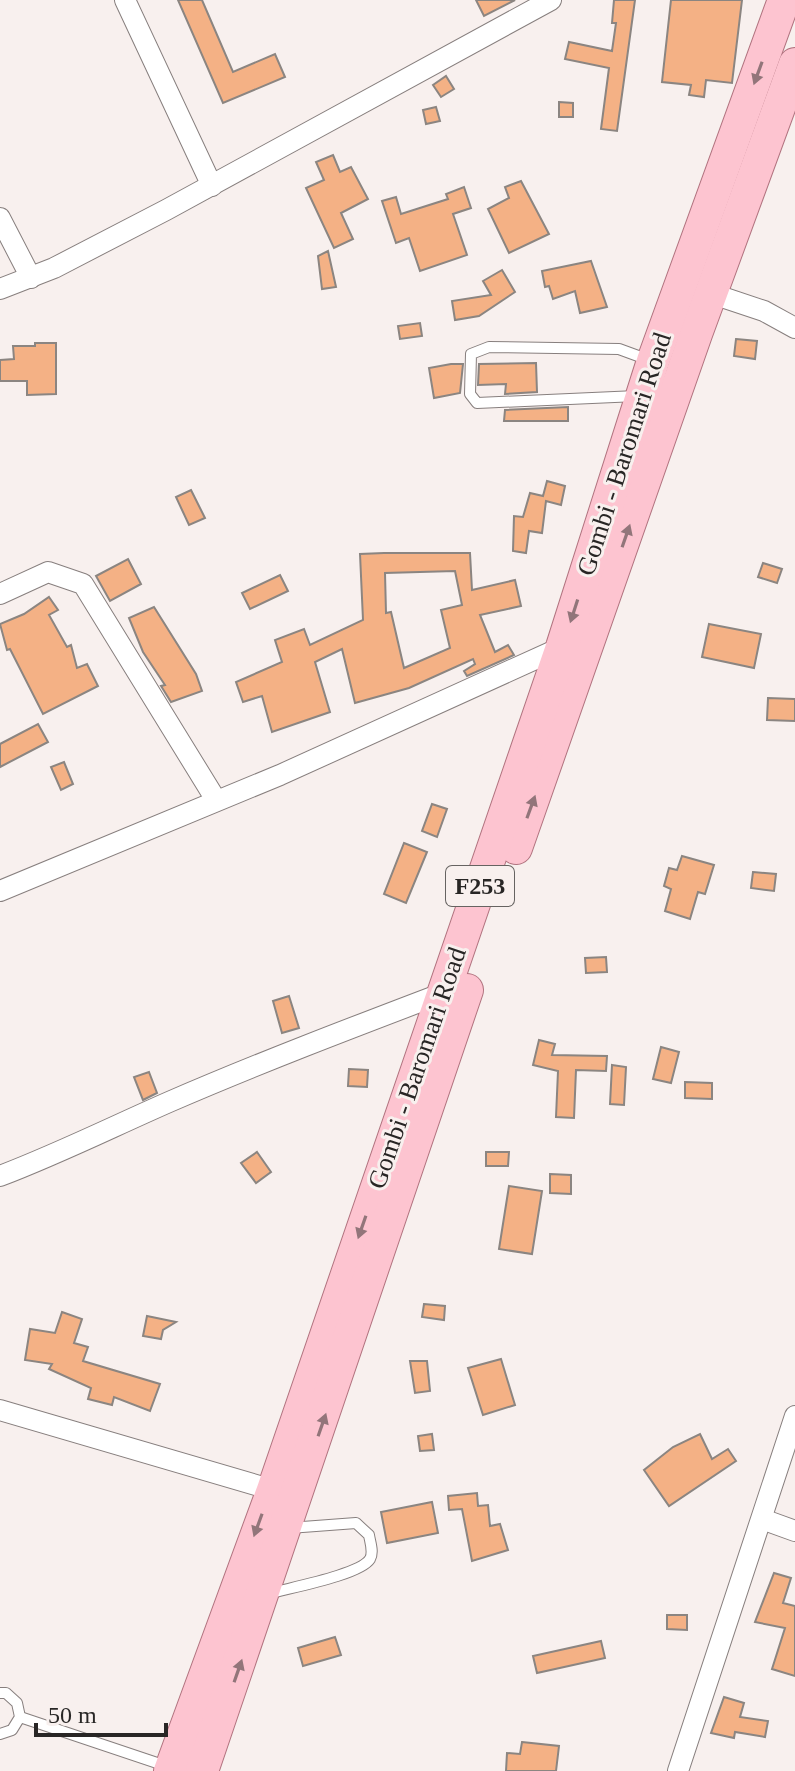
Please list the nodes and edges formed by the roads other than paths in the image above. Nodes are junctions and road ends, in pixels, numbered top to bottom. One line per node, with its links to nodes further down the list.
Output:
1 (125, 0): 5 (street)
2 (551, 0): 5 (street)
3 (784, 0): 11 (main road, Gombi - Baromari Road / F253, one-way to 11)
4 (795, 64): 9 (main road, Gombi - Baromari Road / F253)
5 (212, 186): 7 (street)
6 (0, 218): 7 (street)
7 (31, 278): 8 (street)
8 (0, 289)
9 (713, 294): 10 (street); 17 (main road, Gombi - Baromari Road / F253, one-way to 9)
10 (795, 328)
11 (653, 361): 12 (main road, Gombi - Baromari Road / F253); 12 (lane)
12 (643, 395): 14 (main road, Gombi - Baromari Road / F253, one-way to 14)
13 (0, 594): 15 (street)
14 (562, 647): 15 (street); 17 (main road, Gombi - Baromari Road / F253)
15 (216, 800): 16 (street)
16 (0, 891)
17 (479, 922): 18 (main road, Gombi - Baromari Road / F253); 24 (main road, Gombi - Baromari Road / F253, one-way to 17)
18 (443, 993): 19 (street); 22 (main road, Gombi - Baromari Road / F253, one-way to 22)
19 (0, 1176)
20 (0, 1410): 22 (street)
21 (795, 1416): 23 (street)
22 (273, 1490): 30 (main road, Gombi - Baromari Road / F253, one-way to 30)
23 (762, 1519): 25 (street); 31 (street)
24 (287, 1528): 26 (main road, Gombi - Baromari Road / F253); 26 (lane)
25 (795, 1531)
26 (264, 1595): 30 (main road, Gombi - Baromari Road / F253, one-way to 26)
27 (0, 1693): 28 (lane)
28 (20, 1717): 29 (lane); 30 (lane)
29 (0, 1734)
30 (181, 1770)
31 (678, 1771)

